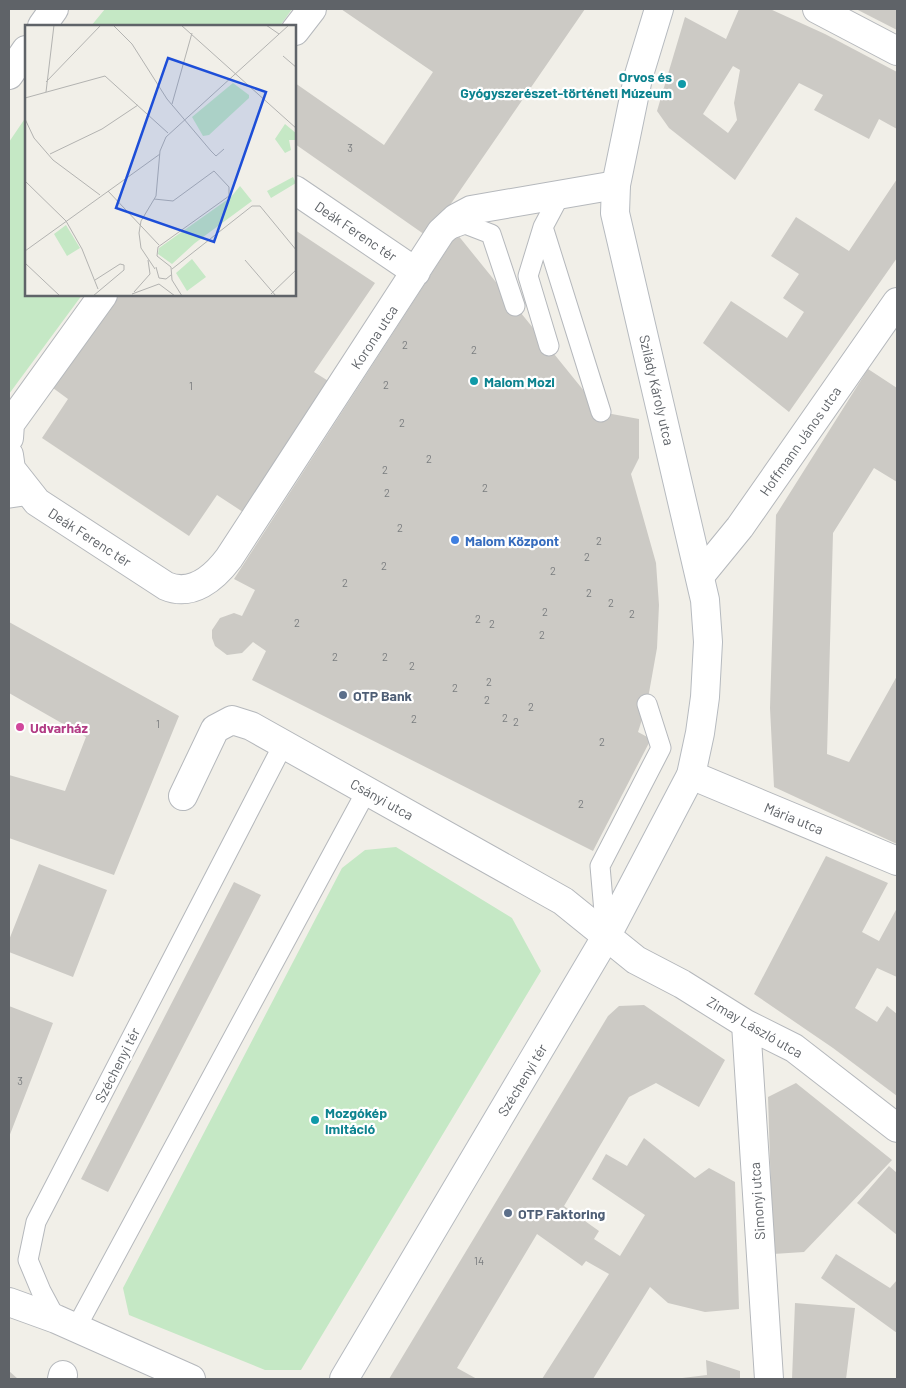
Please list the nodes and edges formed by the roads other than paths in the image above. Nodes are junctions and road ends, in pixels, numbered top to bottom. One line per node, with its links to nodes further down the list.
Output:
1 (54, 9): 5 (street)
2 (312, 9): 6 (street)
3 (659, 9): 10 (street, Szilády Károly utca)
4 (817, 9): 8 (street)
5 (43, 25)
6 (296, 31)
7 (25, 51): 9 (street)
8 (897, 51)
9 (9, 75)
10 (616, 185): 12 (street, Korona utca); 24 (street, Szilády Károly utca)
11 (296, 191): 15 (street, Deák Ferenc tér)
12 (560, 195): 13 (lane); 14 (street, Korona utca)
13 (544, 227): 19 (lane); 20 (lane)
14 (441, 232): 15 (street, Korona utca); 18 (lane)
15 (416, 272): 25 (street, Korona utca)
16 (102, 296): 21 (street)
17 (897, 302): 24 (street, Hoffmann János utca)
18 (514, 306)
19 (549, 346)
20 (601, 412)
21 (9, 438)
22 (9, 454): 23 (street, Deák Ferenc tér)
23 (19, 497): 25 (street, Deák Ferenc tér)
24 (700, 576): 28 (street, Szilády Károly utca)
25 (194, 587)
26 (647, 704): 32 (lane)
27 (284, 744): 29 (street, Csányi utca); 30 (street, Csányi utca); 36 (lane, Széchenyi tér)
28 (690, 775): 31 (street, Mária utca); 32 (street, Széchenyi tér)
29 (367, 790): 32 (street, Csányi utca); 36 (lane)
30 (182, 796)
31 (897, 861)
32 (606, 937): 33 (street, Zimay László utca); 38 (street, Széchenyi tér)
33 (746, 1024): 34 (street, Zimay László utca); 39 (street, Simonyi utca)
34 (897, 1128)
35 (9, 1302): 36 (street)
36 (66, 1324): 37 (street)
37 (191, 1379)
38 (344, 1379)
39 (768, 1379)

